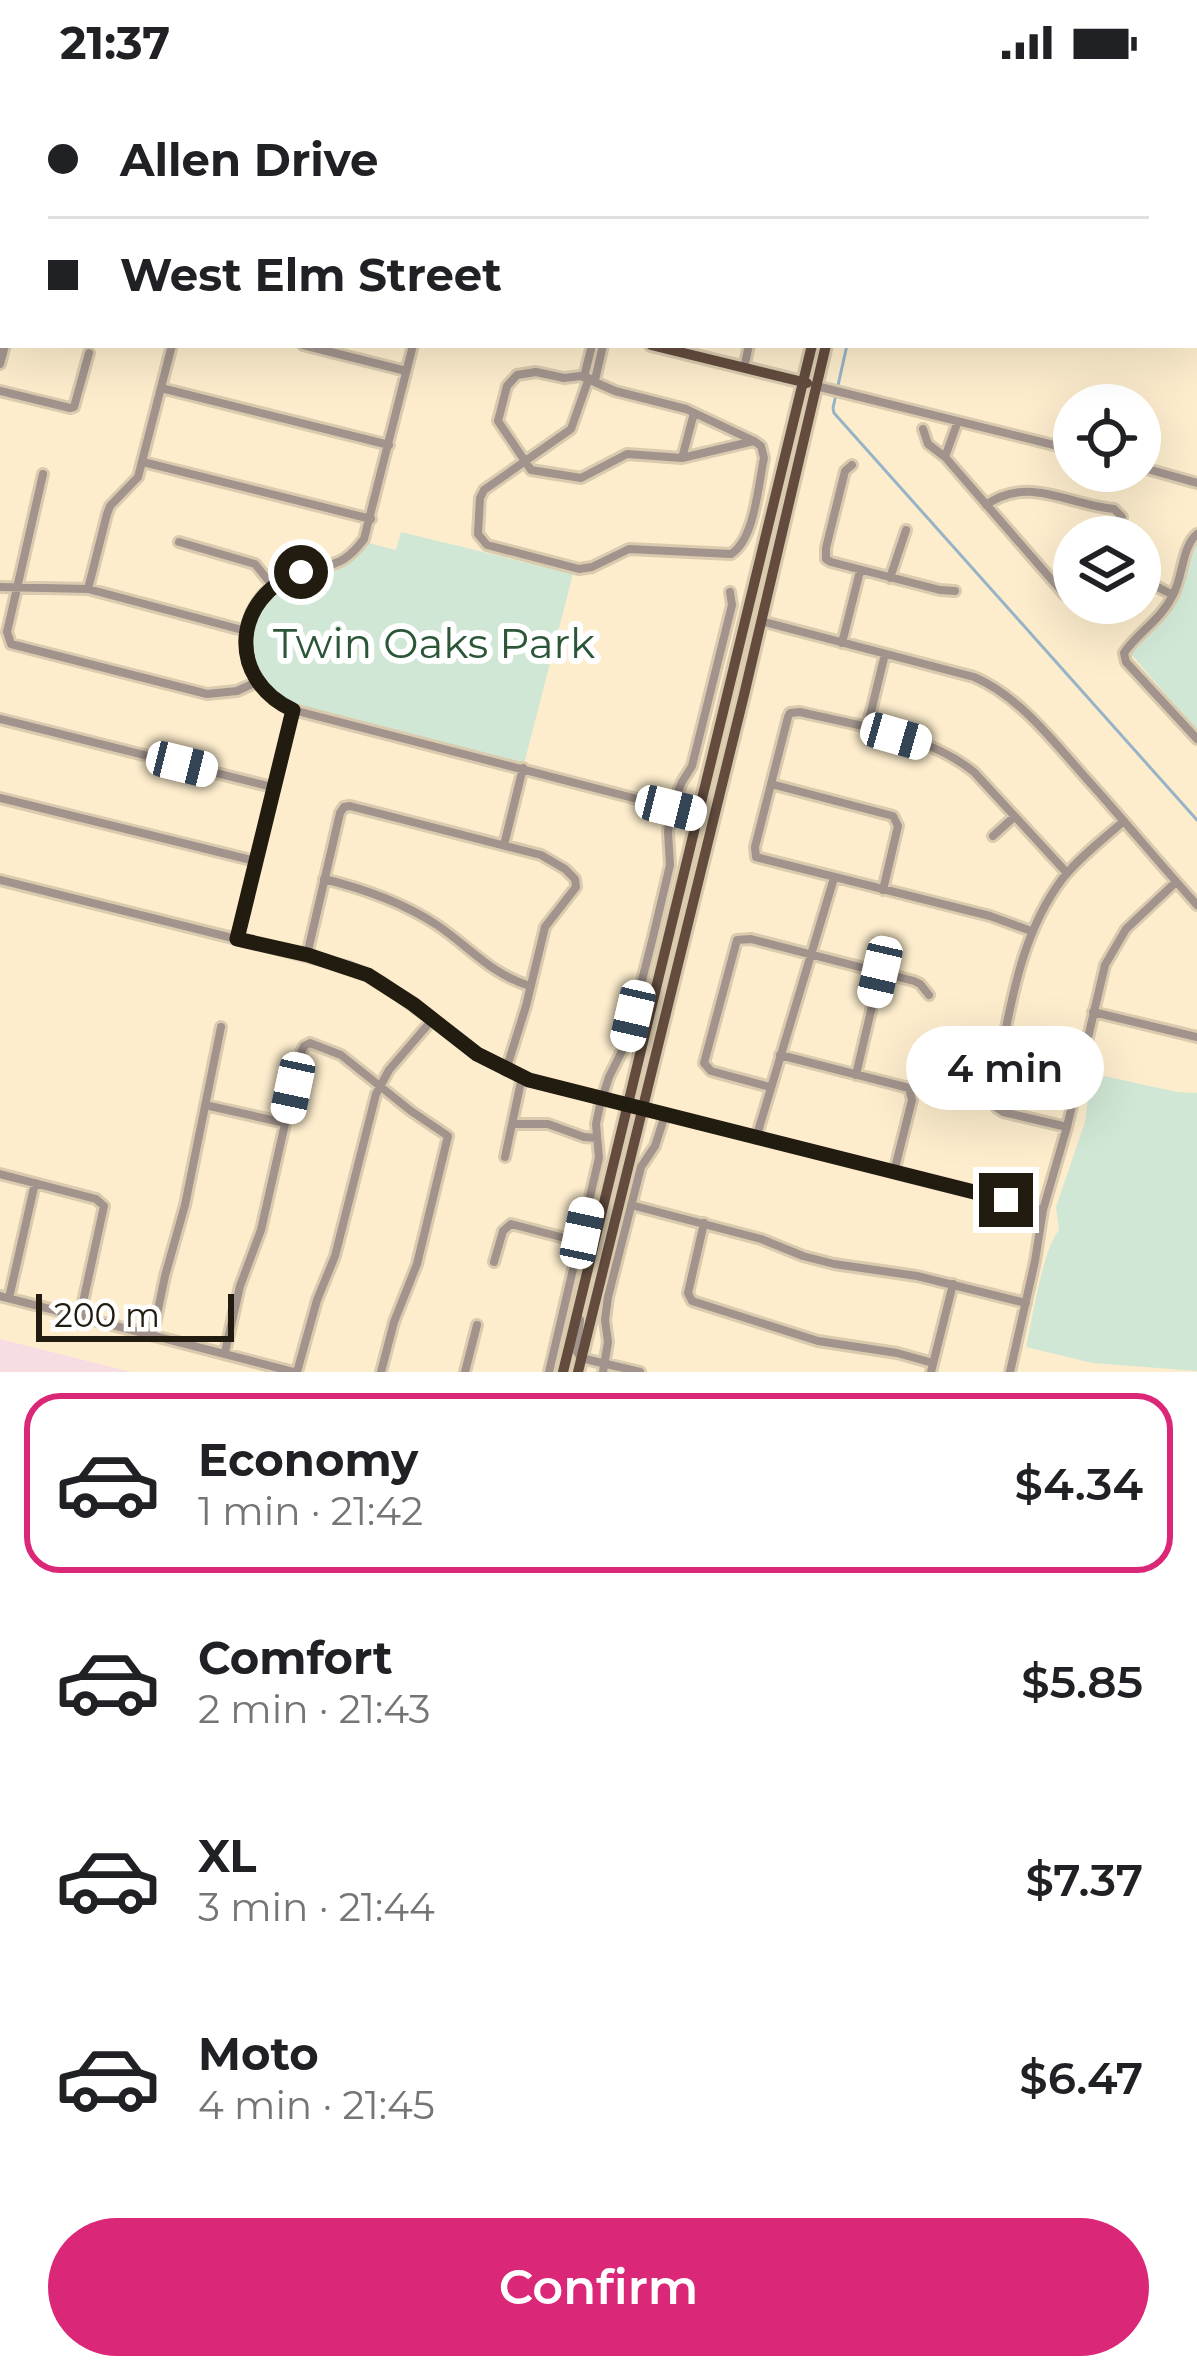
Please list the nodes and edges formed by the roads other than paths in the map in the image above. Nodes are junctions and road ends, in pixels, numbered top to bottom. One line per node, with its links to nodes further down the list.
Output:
1 (3, 348): 12 (street)
2 (171, 348): 17 (street)
3 (315, 348): 14 (street)
4 (412, 348): 14 (street)
5 (592, 348): 15 (street)
6 (602, 348): 15 (street)
7 (663, 348): 13 (main road)
8 (747, 348): 13 (street)
9 (812, 348): 16 (main road)
10 (825, 348): 16 (main road)
11 (89, 353): 18 (street)
12 (0, 364)
13 (744, 368): 16 (main road)
14 (407, 371): 23 (street)
15 (589, 378): 19 (street); 27 (street); 27 (street)
16 (816, 386): 20 (street); 49 (main road); 51 (main road)
17 (161, 388): 23 (street); 28 (street)
18 (0, 392)
19 (694, 412): 22 (street); 25 (street)
20 (958, 421): 24 (street); 26 (street)
21 (923, 429): 26 (street)
22 (754, 441): 25 (street); 27 (street)
23 (389, 445): 35 (street)
24 (1053, 445)
25 (682, 458): 27 (street)
26 (945, 458): 33 (street)
27 (522, 460)
28 (143, 462): 35 (street); 45 (street)
29 (852, 465): 39 (street)
30 (1161, 473): 32 (street)
31 (43, 474): 44 (street)
32 (1197, 483)
33 (986, 505): 34 (street); 41 (street)
34 (1121, 516)
35 (371, 519): 42 (street)
36 (906, 530): 40 (street)
37 (1195, 535): 50 (street)
38 (178, 542): 42 (street)
39 (860, 571): 40 (street); 53 (street)
40 (890, 578): 47 (street)
41 (1053, 581)
42 (273, 585): 52 (street)
43 (0, 587): 44 (street)
44 (20, 587): 45 (street); 55 (street)
45 (88, 589): 52 (street)
46 (1161, 589): 50 (street)
47 (955, 591)
48 (730, 592): 64 (street)
49 (753, 592): 51 (main road); 65 (main road)
50 (1173, 595): 59 (street)
51 (761, 621): 53 (street); 76 (main road)
52 (246, 632): 55 (street)
53 (842, 644): 54 (street)
54 (885, 654): 58 (street); 67 (street)
55 (257, 682): 56 (street)
56 (293, 710): 60 (street); 62 (street)
57 (0, 718): 62 (street)
58 (867, 728): 61 (street); 66 (street)
59 (1197, 739)
60 (524, 768): 64 (street); 69 (street)
61 (771, 784): 72 (street); 77 (street)
62 (272, 787): 70 (street)
63 (0, 798): 70 (street)
64 (671, 808): 65 (street); 96 (street)
65 (699, 814): 76 (main road); 98 (main road)
66 (1014, 817): 68 (street); 71 (street)
67 (1124, 821): 71 (street); 75 (street)
68 (993, 836)
69 (504, 845): 73 (street); 84 (street)
70 (255, 861): 80 (street)
71 (1067, 873): 79 (street)
72 (834, 878): 77 (street); 82 (street)
73 (324, 879): 81 (street); 84 (street)
74 (0, 880): 80 (street)
75 (1176, 882): 78 (street); 86 (street)
76 (698, 883): 98 (main road)
77 (883, 890): 79 (street)
78 (1197, 905)
79 (1031, 931): 102 (street)
80 (237, 939): 81 (street)
81 (308, 955): 87 (street)
82 (812, 955): 83 (street); 90 (street); 95 (street)
83 (880, 972): 85 (street); 92 (street)
84 (530, 986): 91 (street)
85 (929, 995)
86 (1093, 1012): 89 (street); 102 (street)
87 (432, 1019): 91 (street); 94 (street)
88 (221, 1027): 97 (street)
89 (1197, 1037)
90 (780, 1055): 92 (street); 95 (street)
91 (506, 1070): 93 (street)
92 (856, 1075): 106 (street)
93 (522, 1077): 96 (street); 101 (street)
94 (380, 1085): 100 (street); 125 (street); 126 (street)
95 (770, 1087): 104 (street)
96 (602, 1098): 98 (street); 103 (street)
97 (205, 1105): 100 (street); 120 (street)
98 (635, 1108): 99 (street); 116 (main road); 122 (main road)
99 (665, 1115): 104 (street); 109 (street)
100 (285, 1123): 121 (street)
101 (512, 1124): 103 (street); 105 (street)
102 (1067, 1127): 110 (street)
103 (597, 1138): 112 (street)
104 (756, 1138): 106 (street)
105 (506, 1157)
106 (894, 1172): 110 (street)
107 (0, 1174): 108 (street)
108 (35, 1183): 115 (street); 118 (street)
109 (631, 1205): 111 (street); 123 (street)
110 (1043, 1210): 117 (street)
111 (704, 1223): 114 (street); 124 (street)
112 (580, 1242): 113 (street); 128 (street)
113 (494, 1262)
114 (953, 1284): 117 (street); 124 (street)
115 (4, 1297): 118 (street)
116 (581, 1297): 122 (street); 129 (main road)
117 (1027, 1303): 131 (street)
118 (80, 1316): 120 (street)
119 (477, 1325): 127 (street)
120 (153, 1334): 121 (street)
121 (225, 1352): 125 (street)
122 (579, 1365): 123 (street)
123 (604, 1367): 130 (street)
124 (932, 1367)
125 (296, 1372)
126 (381, 1372)
127 (465, 1372)
128 (549, 1372)
129 (563, 1372)
130 (640, 1372)
131 (1010, 1372)

